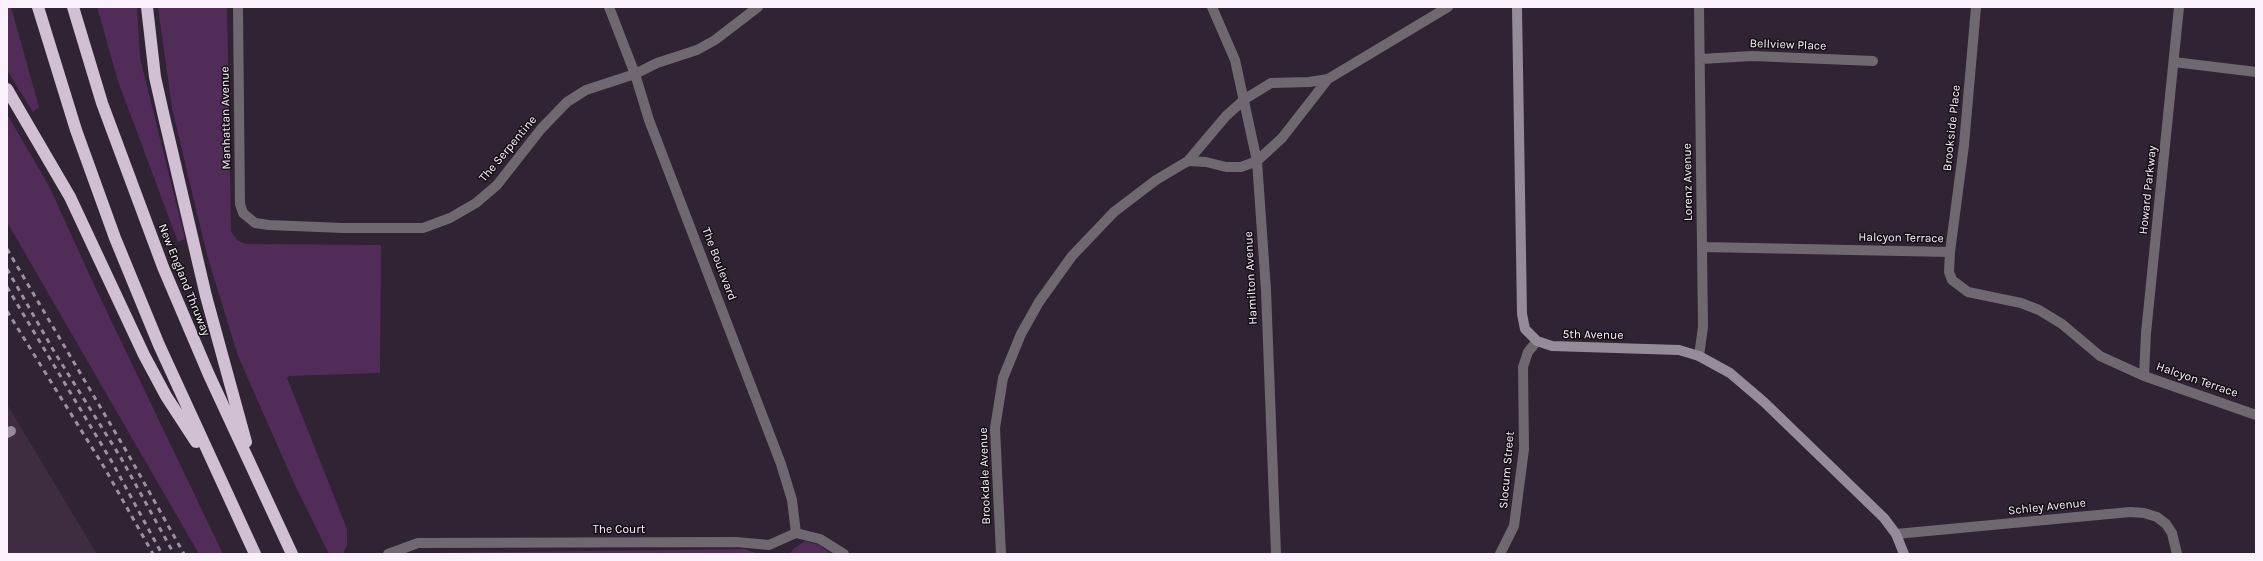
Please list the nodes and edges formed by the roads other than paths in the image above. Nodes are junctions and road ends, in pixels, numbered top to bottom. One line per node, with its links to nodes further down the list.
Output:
1 (38, 7): 30 (highway)
2 (73, 7): 31 (highway, New England Thruway)
3 (147, 7): 31 (highway)
4 (238, 7): 23 (street, Manhattan Avenue)
5 (609, 7): 17 (street, The Boulevard)
6 (758, 7): 17 (street, The Serpentine)
7 (1212, 7): 20 (street, Hamilton Avenue)
8 (1448, 7): 18 (street, Brookdale Avenue)
9 (1517, 7): 26 (street)
10 (1699, 7): 13 (street, Lorenz Avenue)
11 (1976, 7): 25 (street, Brookside Place)
12 (2179, 7): 15 (street, Howard Parkway)
13 (1701, 59): 14 (street, Bellview Place); 24 (street, Lorenz Avenue)
14 (1873, 61)
15 (2174, 62): 16 (street); 28 (street, Howard Parkway)
16 (2256, 72)
17 (635, 74): 23 (street, The Serpentine); 32 (street, The Boulevard)
18 (1328, 79): 20 (street, Brookdale Avenue); 22 (street, Brookdale Avenue)
19 (7, 88): 30 (highway)
20 (1245, 99): 21 (street, Brookdale Avenue); 22 (street, Hamilton Avenue)
21 (1188, 161): 22 (street, Brookdale Avenue); 39 (street, Brookdale Avenue)
22 (1257, 161): 40 (street, Hamilton Avenue)
23 (255, 223)
24 (1703, 247): 25 (street, Halcyon Terrace); 27 (street, Lorenz Avenue)
25 (1950, 252): 28 (street, Halcyon Terrace)
26 (1537, 341): 27 (street, 5th Avenue); 41 (street, Slocum Street)
27 (1699, 356): 33 (street, 5th Avenue)
28 (2144, 376): 29 (street, Halcyon Terrace)
29 (2256, 415)
30 (219, 478): 35 (highway)
31 (257, 480): 36 (highway, New England Thruway)
32 (796, 533): 34 (street, The Court); 38 (street)
33 (1896, 534): 42 (street, 5th Avenue); 43 (street, Schley Avenue)
34 (769, 549): 37 (street, The Court)
35 (254, 554)
36 (292, 554)
37 (388, 554)
38 (844, 554)
39 (1001, 554)
40 (1276, 554)
41 (1500, 554)
42 (1904, 554)
43 (2177, 554)

